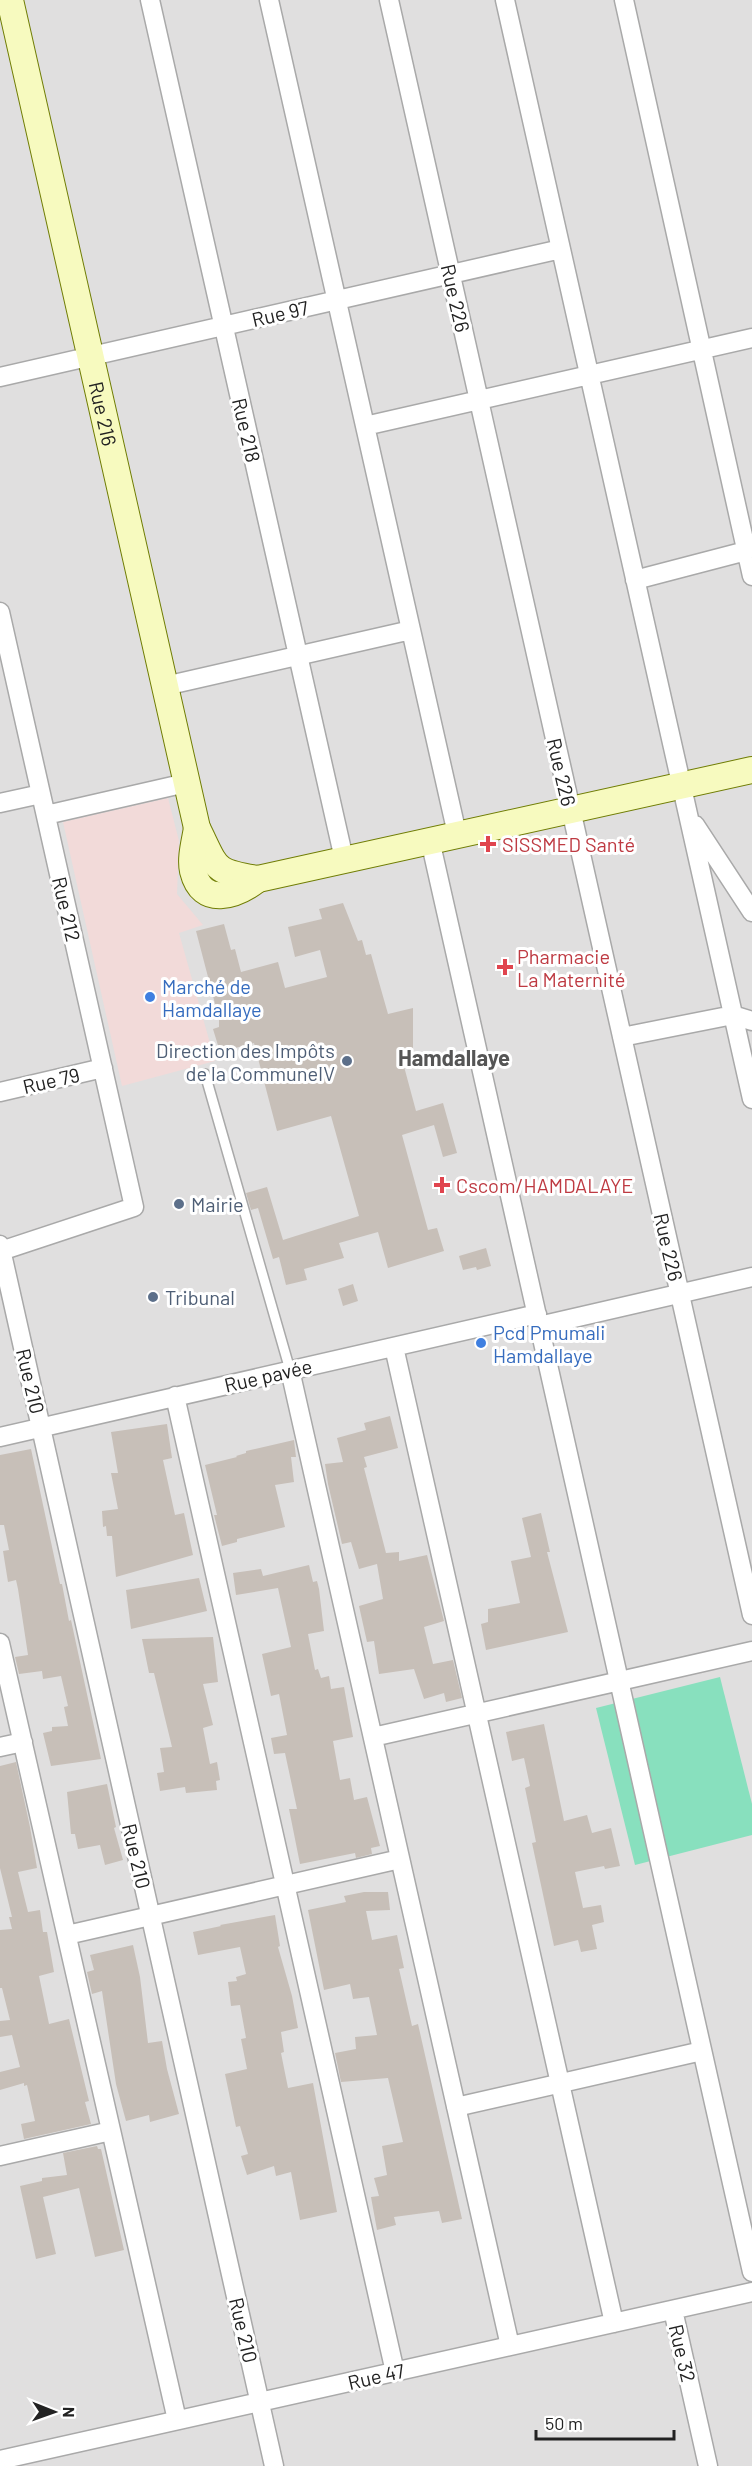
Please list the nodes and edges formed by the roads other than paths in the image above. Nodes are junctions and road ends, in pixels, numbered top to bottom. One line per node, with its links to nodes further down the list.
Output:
1 (10, 0): 13 (street, Rue 216)
2 (150, 0): 10 (street, Rue 218)
3 (269, 0): 9 (street)
4 (389, 0): 8 (street, Rue 226)
5 (505, 0): 7 (street)
6 (624, 0): 12 (street)
7 (561, 249): 8 (street, Rue 97); 14 (street)
8 (450, 274): 9 (street, Rue 97); 16 (street, Rue 226)
9 (337, 300): 10 (street, Rue 97); 17 (street)
10 (224, 326): 13 (street, Rue 97); 23 (street, Rue 218)
11 (752, 338): 12 (street)
12 (702, 349): 14 (street); 18 (street)
13 (90, 356): 15 (street, Rue 97); 24 (street, Rue 216)
14 (589, 375): 16 (street); 20 (street)
15 (0, 377)
16 (479, 400): 17 (street); 30 (street, Rue 226)
17 (365, 426): 22 (street)
18 (746, 551): 19 (street); 20 (street)
19 (752, 576)
20 (635, 579): 27 (street)
21 (0, 612): 28 (street, Rue 212)
22 (411, 630): 23 (street); 33 (street)
23 (298, 655): 24 (street); 35 (street, Rue 218)
24 (165, 686): 26 (street, Rue 216)
25 (752, 770): 27 (street)
26 (186, 783): 32 (street); 35 (street, Rue 216)
27 (681, 786): 30 (street); 31 (street)
28 (41, 794): 29 (street); 32 (street, Rue 212)
29 (0, 803)
30 (571, 810): 33 (street); 39 (street, Rue 226)
31 (688, 814): 36 (street); 37 (street)
32 (46, 815): 40 (street, Rue 212)
33 (457, 834): 34 (street)
34 (430, 840): 35 (street); 47 (street)
35 (344, 859)
36 (752, 912)
37 (733, 1015): 38 (street); 39 (street); 43 (street)
38 (752, 1022)
39 (622, 1037): 46 (street, Rue 226)
40 (103, 1068): 42 (street, Rue 79); 44 (street, Rue 212)
41 (205, 1074): 49 (lane)
42 (0, 1092)
43 (752, 1100)
44 (1, 1248): 51 (street, Rue 210)
45 (752, 1277): 46 (street, Rue pavée)
46 (680, 1294): 47 (street, Rue pavée); 53 (street, Rue 226)
47 (538, 1320): 48 (street, Rue pavée); 56 (street)
48 (394, 1347): 49 (street, Rue pavée); 57 (street)
49 (290, 1370): 50 (street, Rue pavée); 58 (street)
50 (176, 1396): 51 (street, Rue pavée); 62 (street)
51 (41, 1427): 52 (street, Rue pavée); 63 (street, Rue 210)
52 (0, 1437)
53 (752, 1615)
54 (0, 1643): 59 (street)
55 (752, 1651): 56 (street)
56 (619, 1681): 57 (street); 65 (street)
57 (477, 1713): 58 (street); 66 (street)
58 (373, 1737): 61 (street)
59 (23, 1742): 60 (street); 64 (street)
60 (0, 1747)
61 (400, 1859): 62 (street); 67 (street)
62 (286, 1886): 63 (street); 75 (street)
63 (151, 1916): 64 (street); 76 (street, Rue 210)
64 (67, 1935): 68 (street)
65 (702, 2050): 66 (street); 70 (street)
66 (560, 2083): 67 (street); 73 (street)
67 (456, 2107): 74 (street)
68 (111, 2131): 69 (street); 77 (street)
69 (0, 2156)
70 (752, 2272)
71 (752, 2292): 72 (street, Rue 47)
72 (673, 2310): 73 (street, Rue 47); 80 (street, Rue 32)
73 (614, 2323): 74 (street, Rue 47)
74 (510, 2346): 75 (street, Rue 47)
75 (395, 2372): 76 (street, Rue 47)
76 (260, 2402): 77 (street, Rue 47); 79 (street, Rue 210)
77 (177, 2420): 78 (street, Rue 47)
78 (0, 2460)
79 (274, 2466)
80 (708, 2466)

